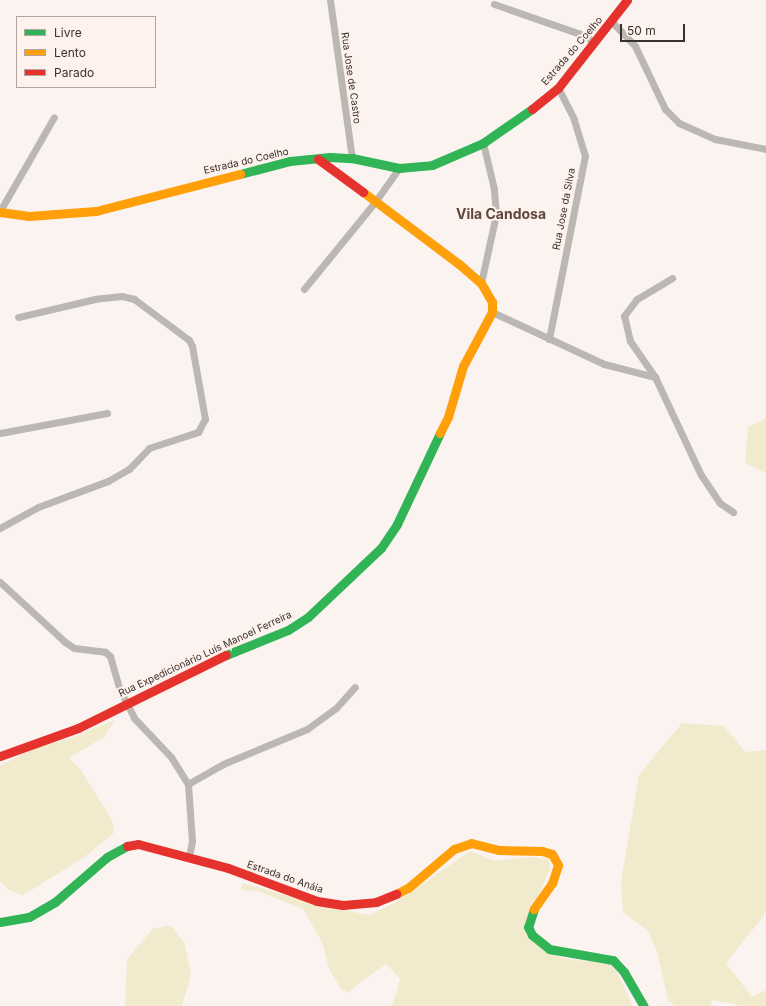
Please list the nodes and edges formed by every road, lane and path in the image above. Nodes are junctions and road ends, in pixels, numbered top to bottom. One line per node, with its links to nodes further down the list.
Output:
1 (330, 0): 10 (street, Rua Jose de Castro)
2 (627, 0): 4 (street, Estrada do Coelho)
3 (494, 4): 5 (street)
4 (612, 22): 5 (street, Estrada do Coelho); 9 (street)
5 (595, 42): 6 (street, Estrada do Coelho)
6 (558, 88): 8 (street, Estrada do Coelho); 20 (street, Rua Jose da Silva)
7 (54, 117): 14 (street)
8 (483, 143): 12 (street, Estrada do Coelho); 16 (street)
9 (766, 149)
10 (352, 158): 11 (street, Estrada do Coelho); 12 (street, Estrada do Coelho)
11 (318, 159): 13 (street); 14 (street, Estrada do Coelho)
12 (399, 168): 13 (street)
13 (375, 202): 16 (street); 17 (street)
14 (0, 212)
15 (672, 278): 21 (street)
16 (481, 283): 18 (street)
17 (304, 289)
18 (492, 312): 20 (street); 28 (street, Rua Expedicionário Luís Manoel Ferreira)
19 (18, 317): 25 (street)
20 (549, 339): 21 (street)
21 (655, 376): 24 (street)
22 (107, 413): 23 (street)
23 (0, 433)
24 (733, 512)
25 (0, 528)
26 (0, 582): 28 (street)
27 (355, 687): 30 (street)
28 (125, 704): 29 (street, Rua Expedicionário Luís Manoel Ferreira); 30 (street)
29 (0, 756)
30 (188, 784): 31 (street)
31 (189, 857): 32 (street, Estrada do Anáia); 33 (street, Estrada do Anáia)
32 (0, 922)
33 (644, 1006)

